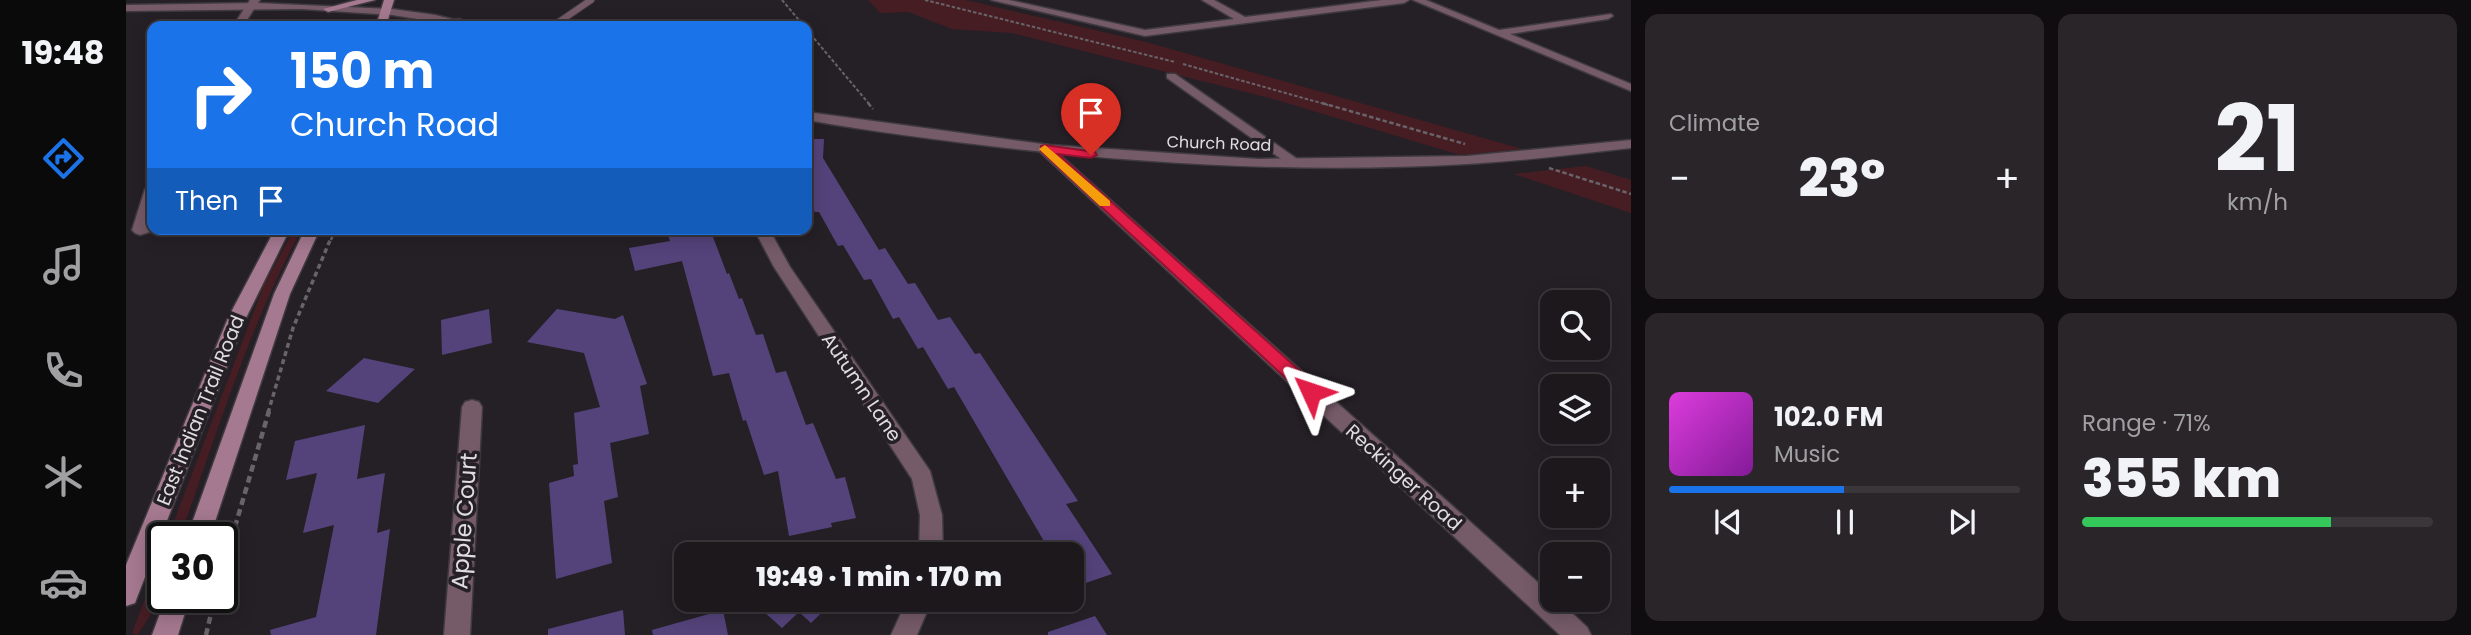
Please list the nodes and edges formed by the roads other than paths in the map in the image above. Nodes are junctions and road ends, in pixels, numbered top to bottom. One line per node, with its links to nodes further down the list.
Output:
1 (370, 0): 10 (main road)
2 (389, 0): 11 (main road)
3 (591, 0): 17 (lane)
4 (996, 0): 13 (street)
5 (1207, 0): 13 (street)
6 (1404, 0): 13 (street)
7 (1418, 0): 18 (street)
8 (253, 3): 9 (street); 10 (street); 14 (street)
9 (126, 8)
10 (328, 9): 11 (street)
11 (385, 12): 15 (main road); 16 (street)
12 (1608, 16): 18 (street)
13 (1245, 20)
14 (241, 21)
15 (382, 21)
16 (452, 21)
17 (561, 21)
18 (1498, 33): 20 (street)
19 (1171, 76): 24 (street)
20 (1631, 88)
21 (812, 117): 23 (street, Church Road)
22 (1631, 144): 24 (street, Church Road)
23 (1045, 149): 24 (street, Church Road); 39 (street, Reckinger Road)
24 (1296, 163)
25 (147, 206): 26 (street)
26 (147, 229)
27 (280, 235): 33 (main road, East Indian Trail Road)
28 (310, 235): 31 (main road, East Indian Trail Road)
29 (764, 235): 32 (street, Autumn Lane)
30 (472, 407): 37 (street, Apple Court)
31 (203, 522)
32 (931, 542)
33 (126, 595)
34 (915, 612): 38 (street)
35 (173, 613): 36 (main road)
36 (165, 635)
37 (457, 635)
38 (904, 635)
39 (1577, 635)

